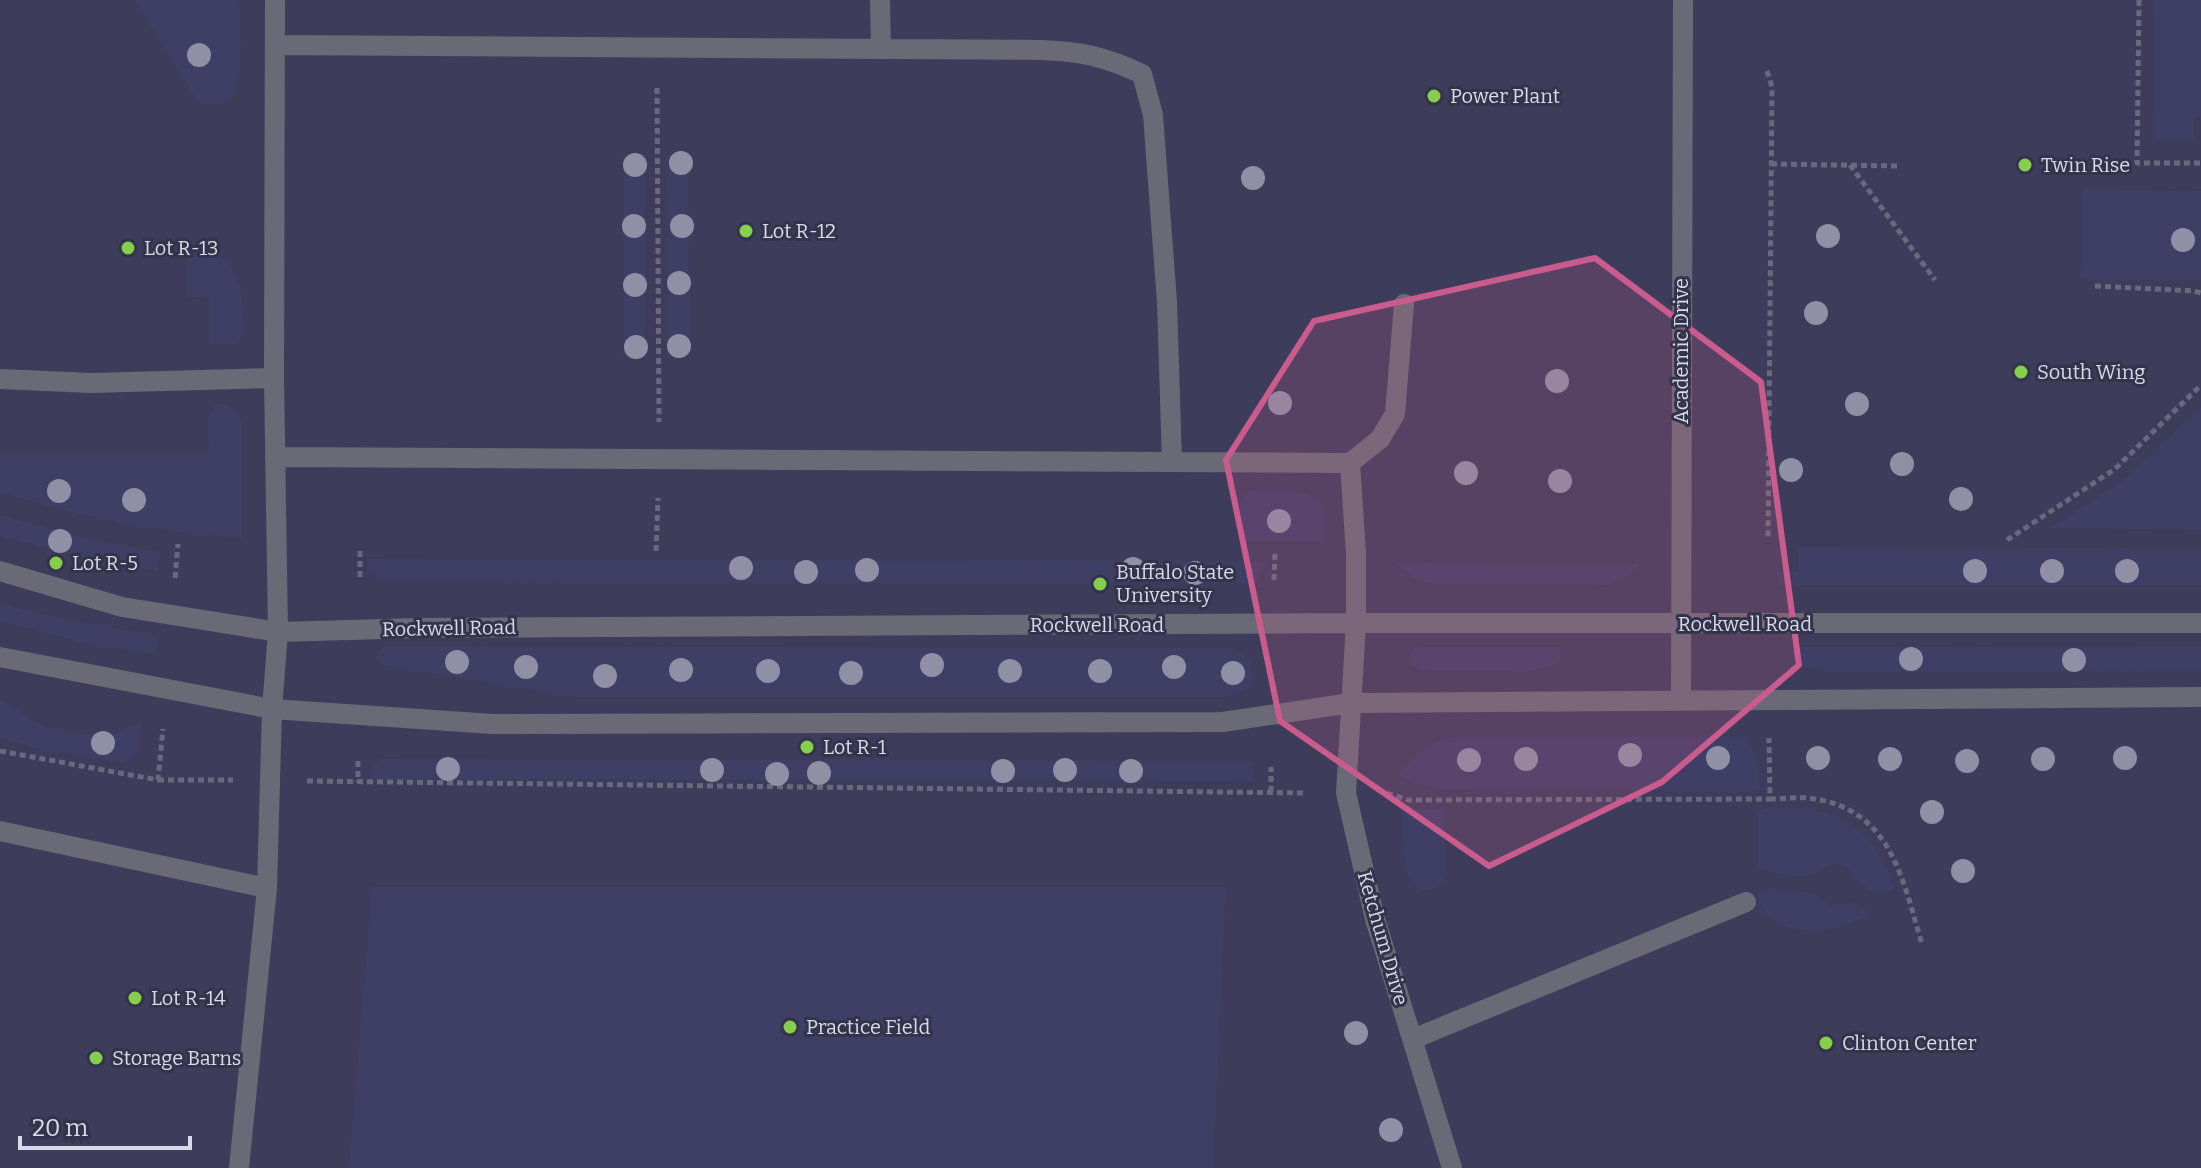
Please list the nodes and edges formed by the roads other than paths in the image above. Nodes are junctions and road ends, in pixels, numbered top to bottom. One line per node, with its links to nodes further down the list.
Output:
1 (275, 0): 4 (street)
2 (880, 0): 5 (street)
3 (1683, 0): 15 (street, Academic Drive)
4 (275, 45): 5 (street); 7 (street)
5 (881, 49): 10 (street)
6 (1404, 304): 11 (street)
7 (274, 378): 8 (street); 9 (street)
8 (0, 379)
9 (275, 457): 10 (street); 16 (street)
10 (1172, 462): 11 (street)
11 (1350, 463): 13 (street, Ketchum Drive)
12 (0, 571): 16 (street, Rockwell Road)
13 (1356, 623): 15 (street, Rockwell Road); 16 (street, Rockwell Road); 20 (street, Ketchum Drive)
14 (2201, 623): 15 (street, Rockwell Road)
15 (1682, 624): 19 (street, Academic Drive)
16 (278, 632): 21 (street)
17 (0, 657): 21 (street)
18 (2201, 697): 19 (street)
19 (1681, 701): 20 (street)
20 (1351, 703): 21 (street); 25 (street, Ketchum Drive)
21 (272, 709): 23 (street)
22 (0, 831): 23 (street)
23 (267, 888): 26 (street)
24 (1746, 902): 25 (street)
25 (1413, 1039): 27 (street, Ketchum Drive)
26 (239, 1168)
27 (1452, 1168)

